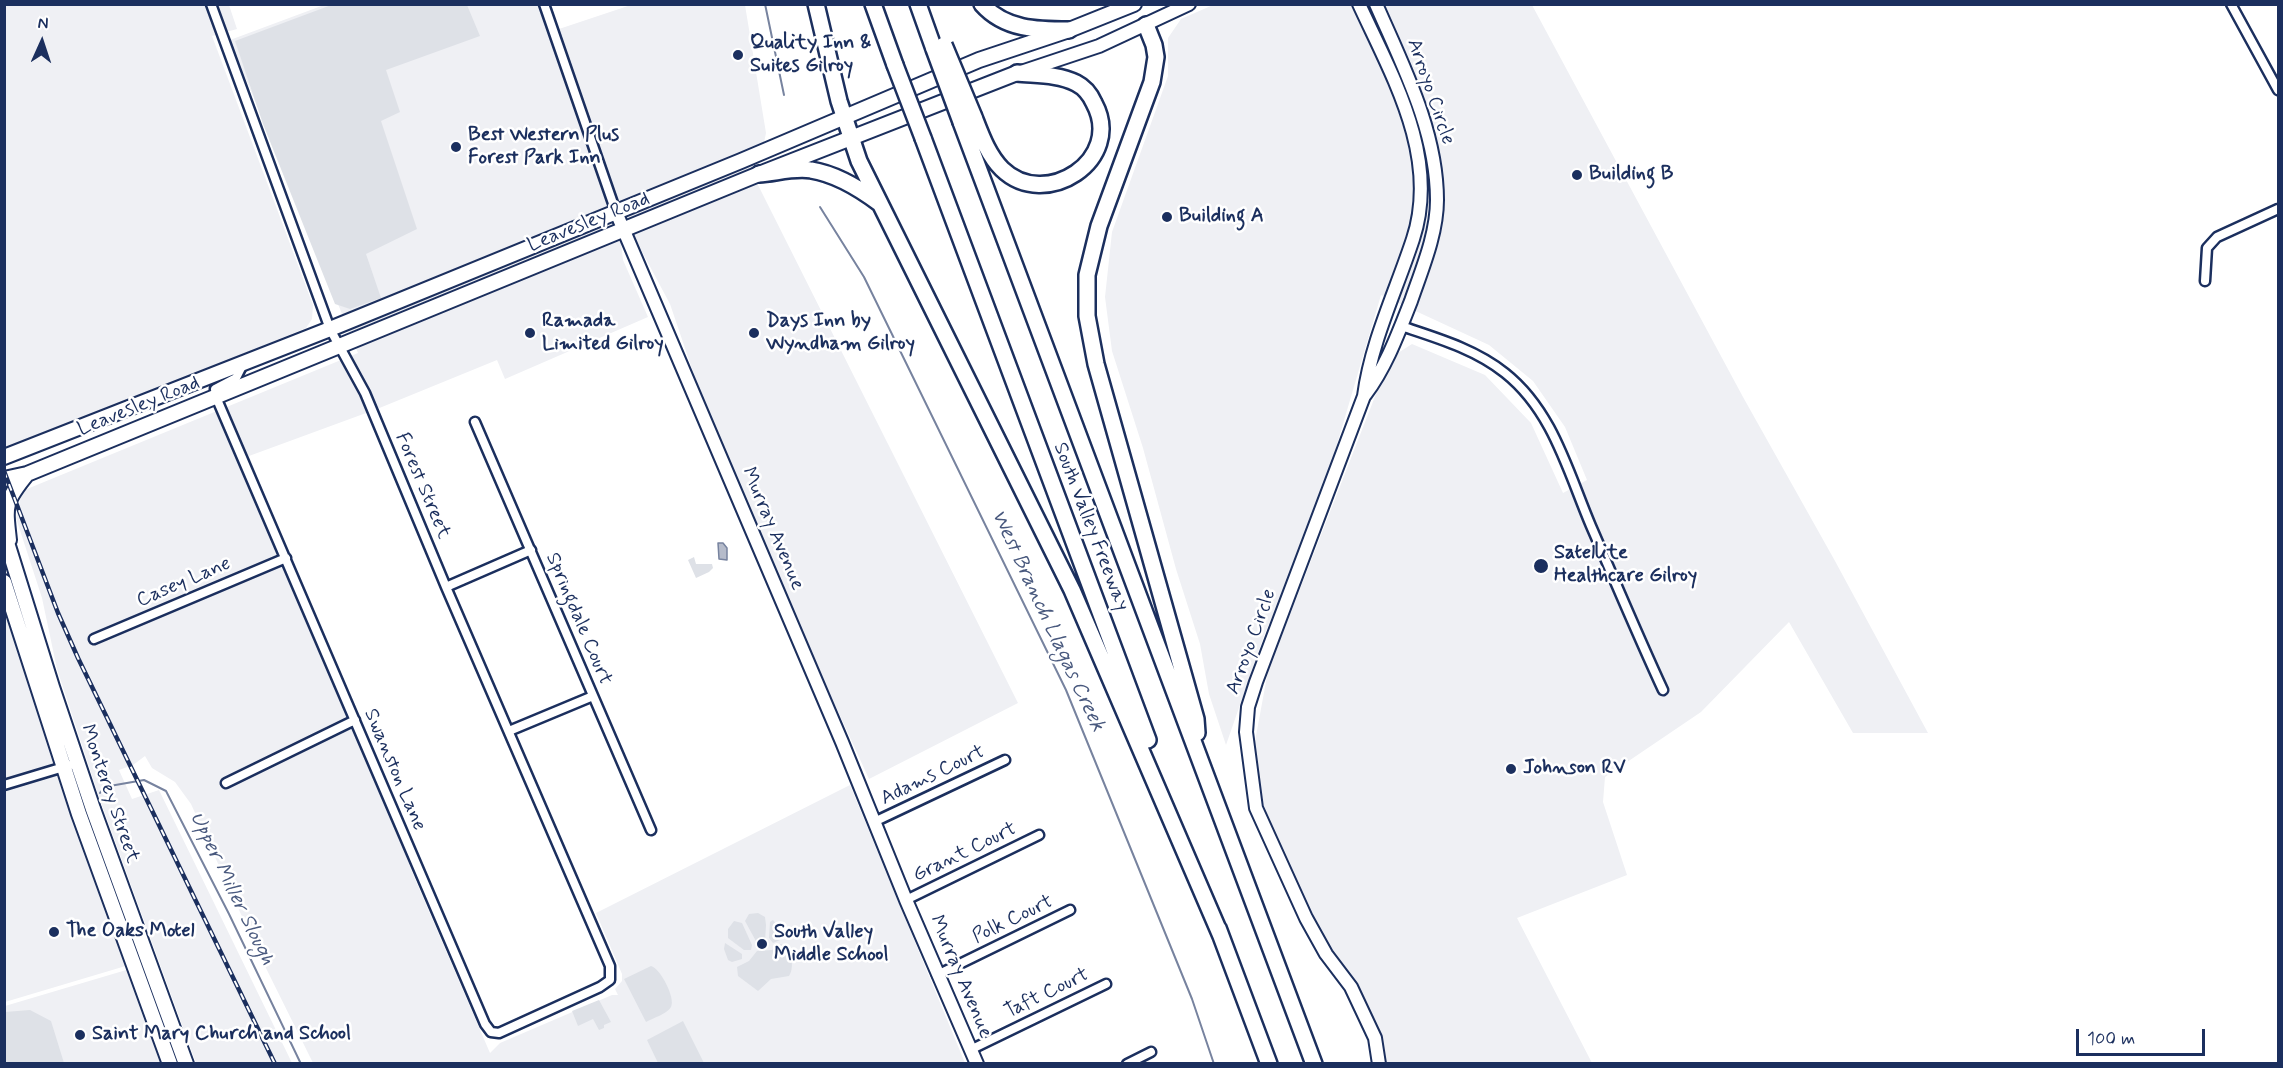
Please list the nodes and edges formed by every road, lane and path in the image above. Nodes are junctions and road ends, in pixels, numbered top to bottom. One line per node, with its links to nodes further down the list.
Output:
1 (211, 4): 28 (street, Forest Street)
2 (544, 4): 24 (street, Murray Avenue)
3 (816, 4): 18 (highway)
4 (873, 4): 58 (highway, South Valley Freeway, bridge)
5 (918, 4): 15 (highway, South Valley Freeway)
6 (924, 4): 15 (highway)
7 (982, 4): 14 (highway)
8 (1136, 4): 13 (main road); 14 (main road, Leavesley Road)
9 (1189, 4): 13 (street, Leavesley Road)
10 (1359, 4): 31 (street, Arroyo Circle)
11 (1376, 4): 27 (street, Arroyo Circle)
12 (2231, 4): 17 (street)
13 (1146, 25): 16 (street, Leavesley Road); 49 (highway)
14 (1069, 30): 18 (main road, Leavesley Road)
15 (939, 47): 19 (highway, South Valley Freeway, bridge)
16 (1017, 73): 19 (highway); 20 (main road, Leavesley Road)
17 (2278, 90)
18 (843, 116): 20 (highway); 24 (main road, Leavesley Road)
19 (967, 119): 49 (highway, South Valley Freeway)
20 (851, 139): 21 (main road, Leavesley Road); 22 (highway)
21 (759, 174): 22 (highway); 25 (main road, Leavesley Road)
22 (881, 205): 58 (highway)
23 (2278, 209): 26 (street)
24 (616, 212): 25 (street, Murray Avenue); 28 (main road, Leavesley Road)
25 (624, 230): 29 (main road, Leavesley Road); 53 (street, Murray Avenue)
26 (2205, 281)
27 (1401, 326): 31 (street, Arroyo Circle); 44 (street)
28 (330, 329): 29 (street, Forest Street); 30 (main road, Leavesley Road)
29 (339, 347): 32 (main road, Leavesley Road); 42 (street, Forest Street)
30 (243, 364): 32 (street); 34 (main road, Leavesley Road)
31 (1364, 396): 70 (street, Arroyo Circle)
32 (216, 397): 35 (main road, Leavesley Road); 40 (street, Swanston Lane)
33 (475, 422): 38 (street, Springdale Court)
34 (4, 457)
35 (27, 474): 36 (main road, Leavesley Road); 39 (main road)
36 (4, 479)
37 (4, 533): 39 (main road, Monterey Street)
38 (531, 550): 42 (street); 45 (street, Springdale Court)
39 (10, 551): 50 (main road, Monterey Street)
40 (286, 558): 43 (street, Casey Lane); 46 (street, Swanston Lane)
41 (4, 582): 50 (main road, Monterey Street)
42 (446, 587): 47 (street, Forest Street)
43 (94, 639)
44 (1663, 690)
45 (593, 696): 47 (street); 54 (street, Springdale Court)
46 (355, 720): 51 (street); 60 (street, Swanston Lane)
47 (509, 732): 60 (street, Forest Street)
48 (1005, 760): 53 (street, Adams Court)
49 (1200, 760): 69 (highway, South Valley Freeway)
50 (70, 765): 52 (street); 64 (main road, Monterey Street); 65 (main road, Monterey Street)
51 (226, 783)
52 (4, 785)
53 (874, 822): 56 (street, Murray Avenue)
54 (651, 830)
55 (1040, 835): 56 (street, Grant Court)
56 (906, 900): 59 (street, Murray Avenue)
57 (1070, 910): 59 (street, Polk Court)
58 (1221, 936): 68 (highway, South Valley Freeway)
59 (937, 975): 62 (street, Murray Avenue)
60 (611, 977)
61 (1106, 984): 62 (street, Taft Court)
62 (970, 1050): 66 (street, Murray Avenue)
63 (1151, 1052): 67 (street)
64 (170, 1064)
65 (186, 1064)
66 (977, 1064)
67 (1127, 1064)
68 (1269, 1064)
69 (1314, 1064)
70 (1379, 1064)

